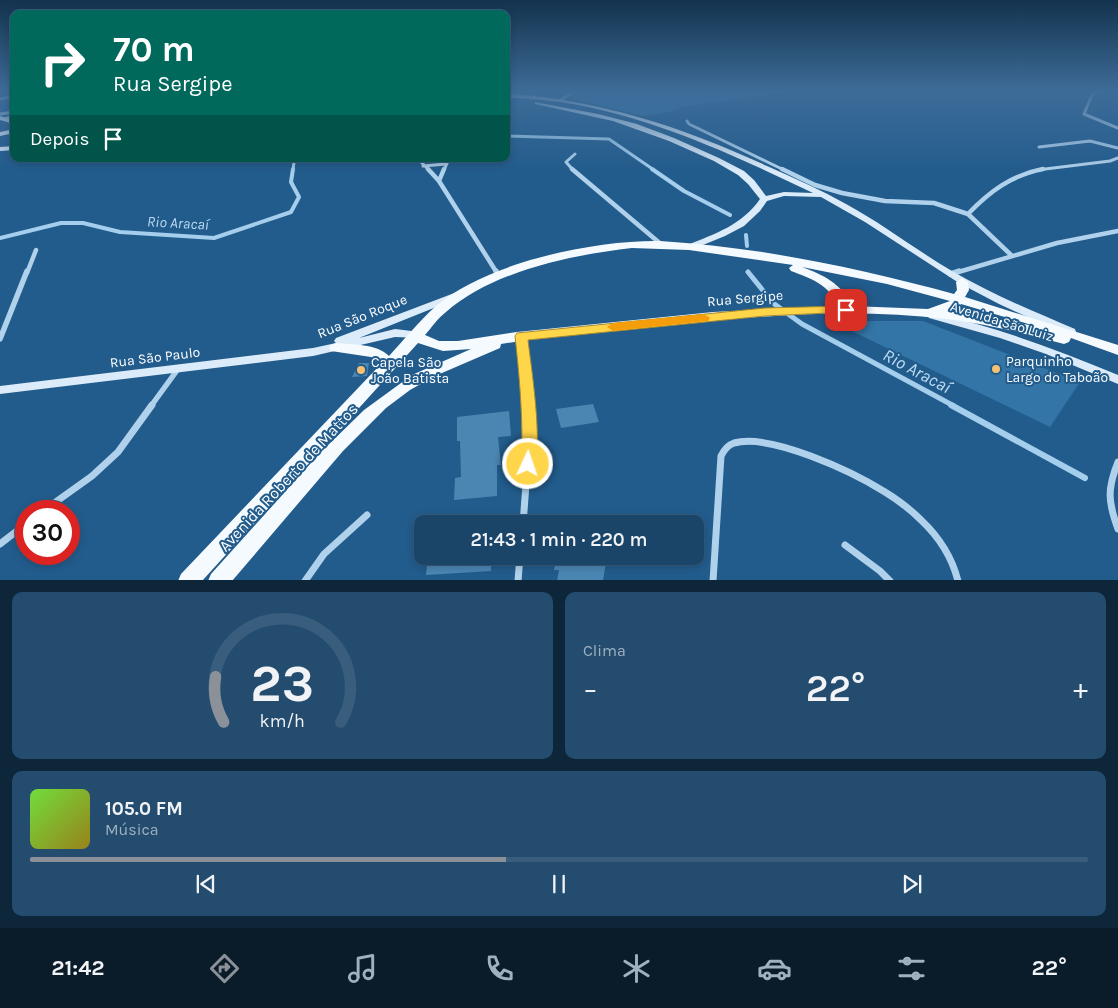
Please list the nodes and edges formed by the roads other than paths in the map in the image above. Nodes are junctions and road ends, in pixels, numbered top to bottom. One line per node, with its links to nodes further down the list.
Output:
1 (610, 118): 15 (main road)
2 (640, 118): 14 (main road)
3 (1094, 118): 5 (street)
4 (687, 121): 16 (street)
5 (1118, 128)
6 (1039, 147): 7 (street)
7 (1118, 148)
8 (575, 154): 18 (street)
9 (1118, 158): 16 (street)
10 (420, 162): 12 (street)
11 (446, 164): 12 (street); 13 (street)
12 (423, 166): 13 (street)
13 (439, 181): 24 (street)
14 (828, 198): 15 (main road); 23 (main road)
15 (764, 199): 19 (main road)
16 (968, 214): 21 (street)
17 (1118, 231): 21 (street)
18 (664, 246): 19 (main road); 24 (main road)
19 (690, 248): 22 (main road)
20 (36, 250): 34 (street)
21 (1010, 255): 23 (street)
22 (774, 258): 27 (main road); 28 (main road)
23 (950, 274): 25 (main road)
24 (498, 275): 26 (main road)
25 (962, 282): 27 (main road); 33 (main road)
26 (464, 292): 31 (main road); 37 (main road, Rua São Roque)
27 (958, 298): 30 (main road); 33 (main road)
28 (846, 310): 29 (main road, Rua Sergipe); 32 (main road, Rua Sergipe)
29 (902, 310): 30 (main road, Rua Sergipe); 41 (main road, Avenida São Luiz)
30 (916, 311): 38 (main road, Rua Sergipe)
31 (416, 335): 32 (main road); 35 (main road, Rua São Roque); 39 (main road)
32 (521, 336): 46 (street); 53 (main road, Avenida Roberto de Mattos)
33 (1081, 337): 36 (main road)
34 (0, 339)
35 (336, 348): 37 (main road, Rua São Roque); 39 (main road)
36 (1118, 350)
37 (313, 352): 40 (main road, Rua São Paulo)
38 (1118, 354)
39 (389, 365): 52 (main road)
40 (178, 369): 42 (main road, Rua São Paulo); 44 (street)
41 (1118, 380)
42 (0, 390)
43 (1118, 462): 47 (street)
44 (58, 500)
45 (367, 515): 54 (street)
46 (524, 515)
47 (1118, 530)
48 (15, 532): 49 (street)
49 (0, 544)
50 (845, 545): 57 (street)
51 (519, 565): 55 (street)
52 (188, 580)
53 (218, 580)
54 (305, 580)
55 (518, 580)
56 (713, 580): 58 (street)
57 (890, 580)
58 (958, 580)

